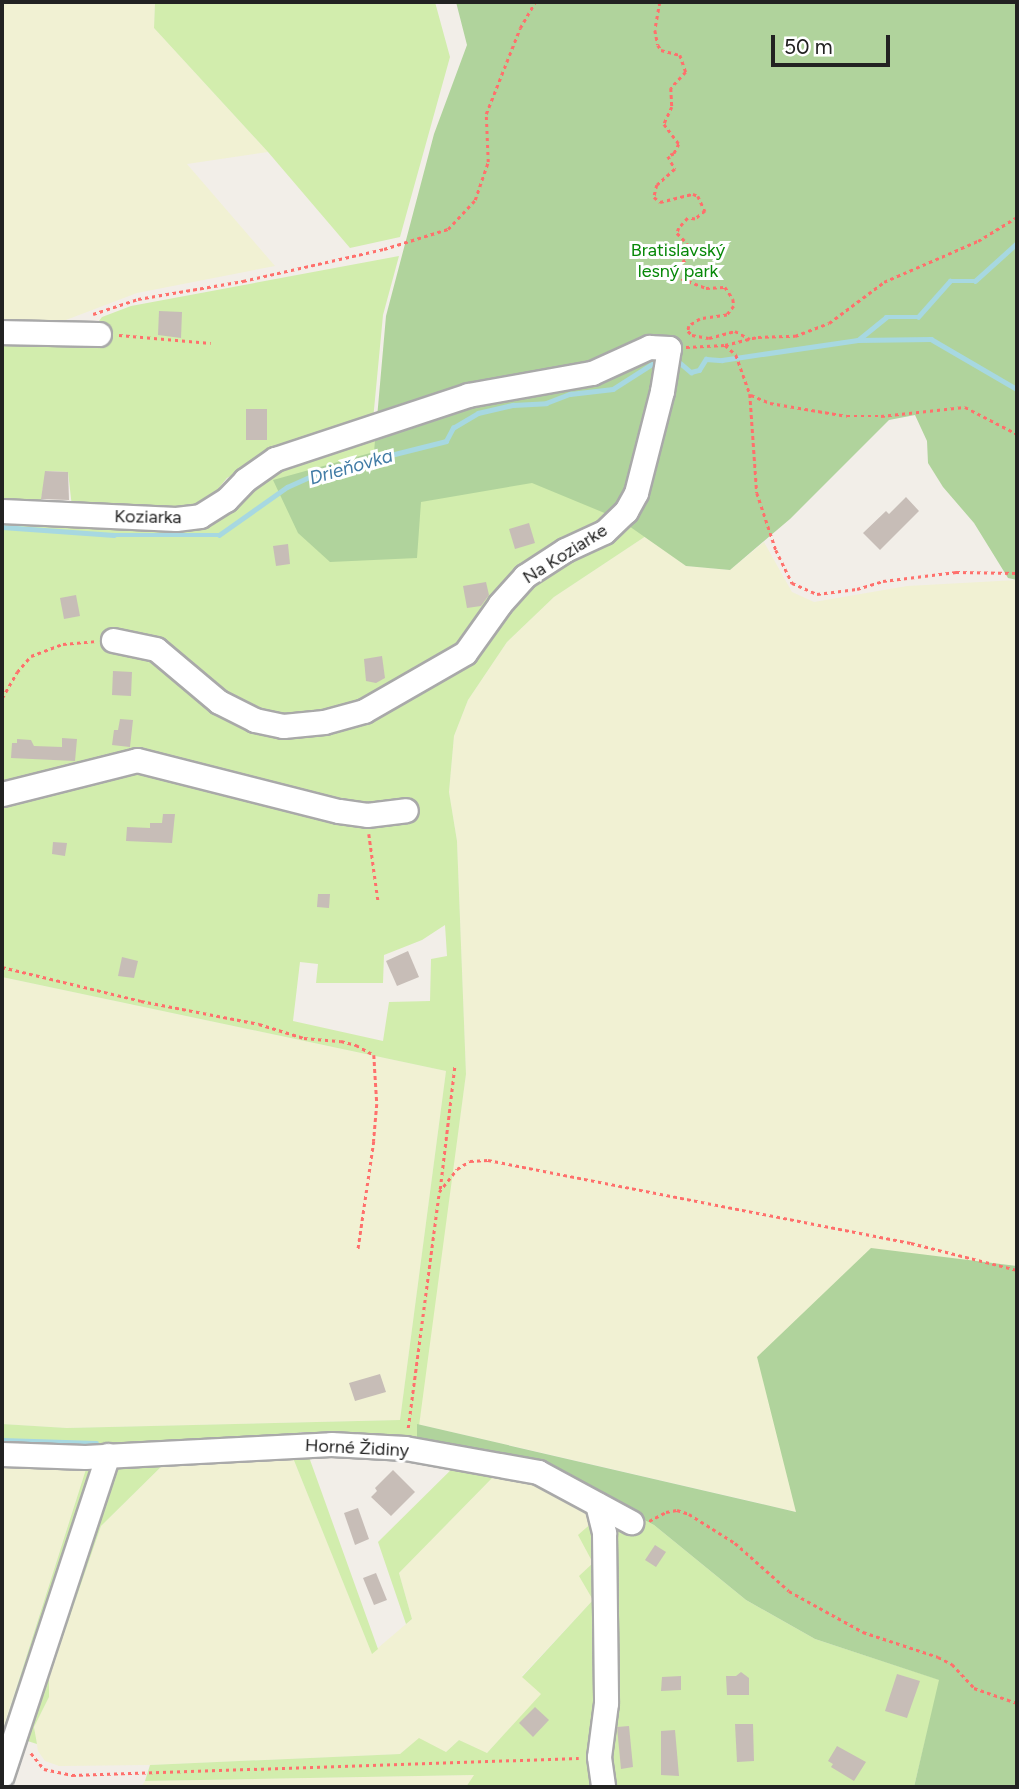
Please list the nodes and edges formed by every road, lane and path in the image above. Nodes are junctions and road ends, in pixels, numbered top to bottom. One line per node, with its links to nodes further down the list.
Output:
1 (535, 2): 4 (path)
2 (660, 2): 7 (path)
3 (1017, 217): 7 (path)
4 (71, 331): 5 (street); 6 (street)
5 (2, 332)
6 (99, 334): 8 (path)
7 (750, 339): 9 (path)
8 (211, 343)
9 (725, 345): 10 (path); 11 (path)
10 (669, 348): 13 (street, Koziarka); 15 (street, Na Koziarke)
11 (750, 394): 12 (path); 14 (path)
12 (1017, 434)
13 (2, 511)
14 (1017, 573)
15 (113, 640): 16 (path)
16 (2, 698)
17 (2, 794): 19 (street)
18 (406, 810): 19 (street)
19 (367, 815): 20 (path)
20 (378, 900)
21 (2, 967): 24 (path)
22 (455, 1064): 23 (path)
23 (439, 1192): 25 (path); 26 (path)
24 (358, 1251)
25 (1017, 1269)
26 (405, 1448): 28 (street, Horné Židiny); 29 (street, Horné Židiny)
27 (2, 1454): 28 (street, Horné Židiny)
28 (108, 1455): 34 (street)
29 (597, 1504): 30 (street, Horné Židiny); 33 (street)
30 (631, 1522): 31 (path)
31 (1017, 1703)
32 (30, 1745): 33 (path)
33 (599, 1757): 35 (street)
34 (2, 1775)
35 (603, 1787)

